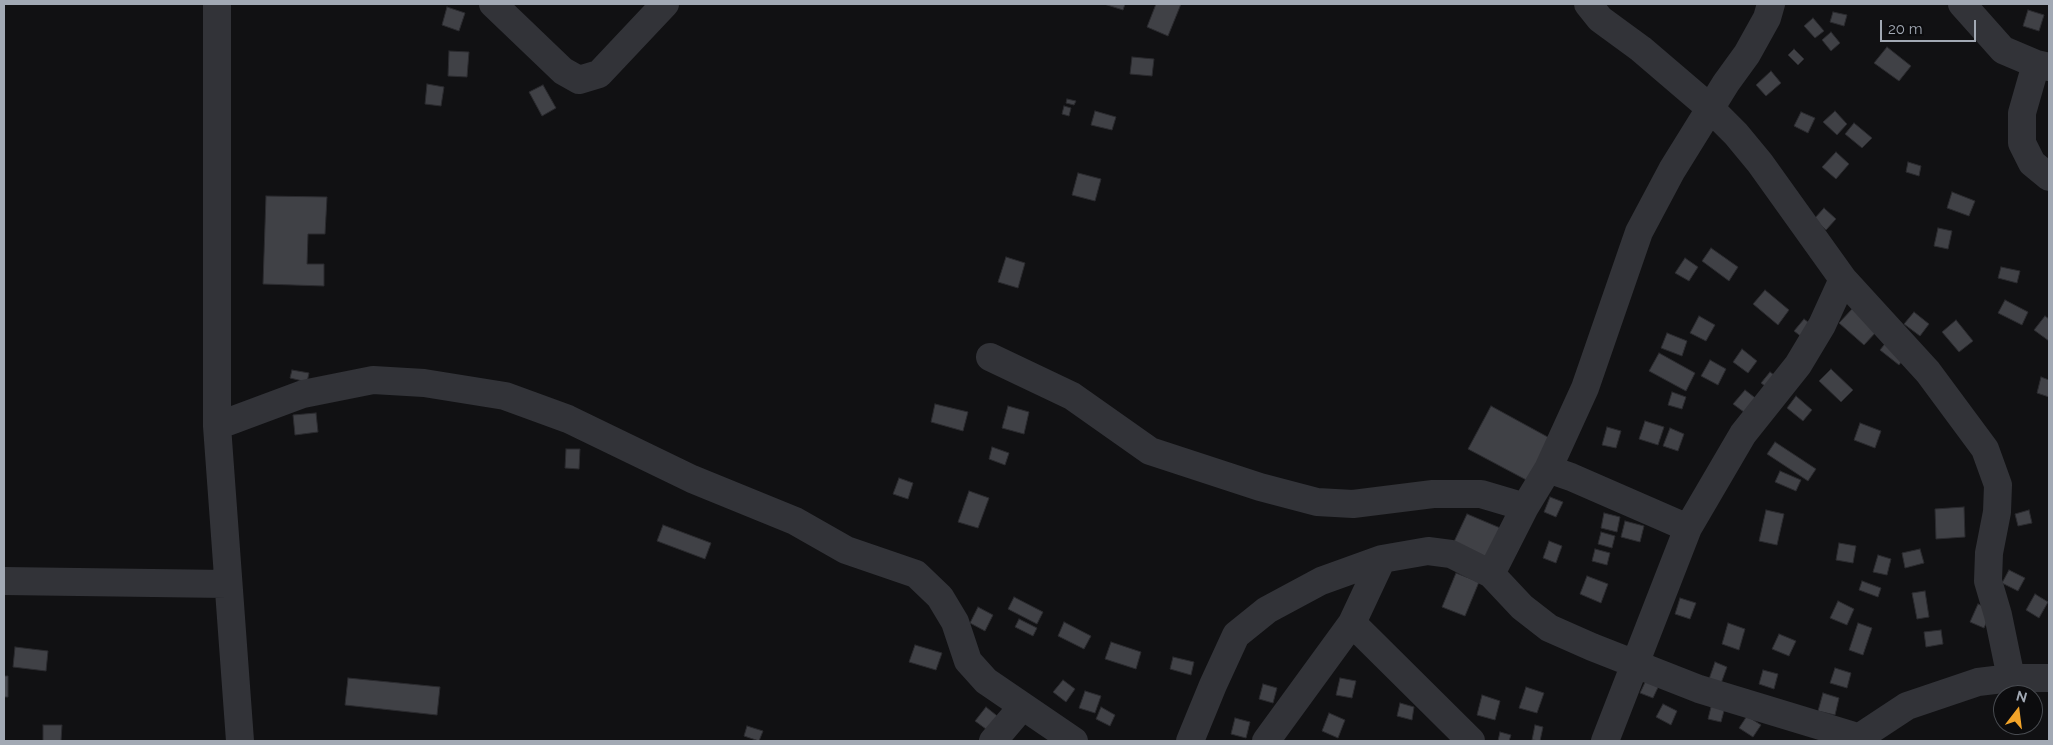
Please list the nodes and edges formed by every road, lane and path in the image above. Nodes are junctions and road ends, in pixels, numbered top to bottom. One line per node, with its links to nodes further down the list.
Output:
1 (217, 4): 12 (street)
2 (492, 4): 3 (street)
3 (665, 4)
4 (1588, 4): 8 (street)
5 (1771, 4): 8 (street)
6 (1962, 4): 7 (street)
7 (2042, 65): 9 (street)
8 (1710, 108): 10 (street); 13 (street)
9 (2049, 177)
10 (1844, 279): 15 (street); 22 (street)
11 (990, 357): 14 (street)
12 (217, 426): 19 (street); 24 (street)
13 (1548, 469): 14 (street); 15 (street)
14 (1525, 507): 17 (street)
15 (1688, 528): 21 (street)
16 (1382, 559): 17 (street); 20 (street); 29 (street)
17 (1492, 574): 21 (street)
18 (4, 581): 19 (street)
19 (227, 584): 26 (street)
20 (1352, 623): 30 (street); 31 (street)
21 (1635, 664): 25 (street); 32 (street)
22 (2011, 678): 23 (street); 25 (street)
23 (2049, 678)
24 (1022, 707): 27 (street); 28 (street)
25 (1856, 739)
26 (240, 741)
27 (993, 741)
28 (1074, 741)
29 (1190, 741)
30 (1266, 741)
31 (1471, 741)
32 (1605, 741)

